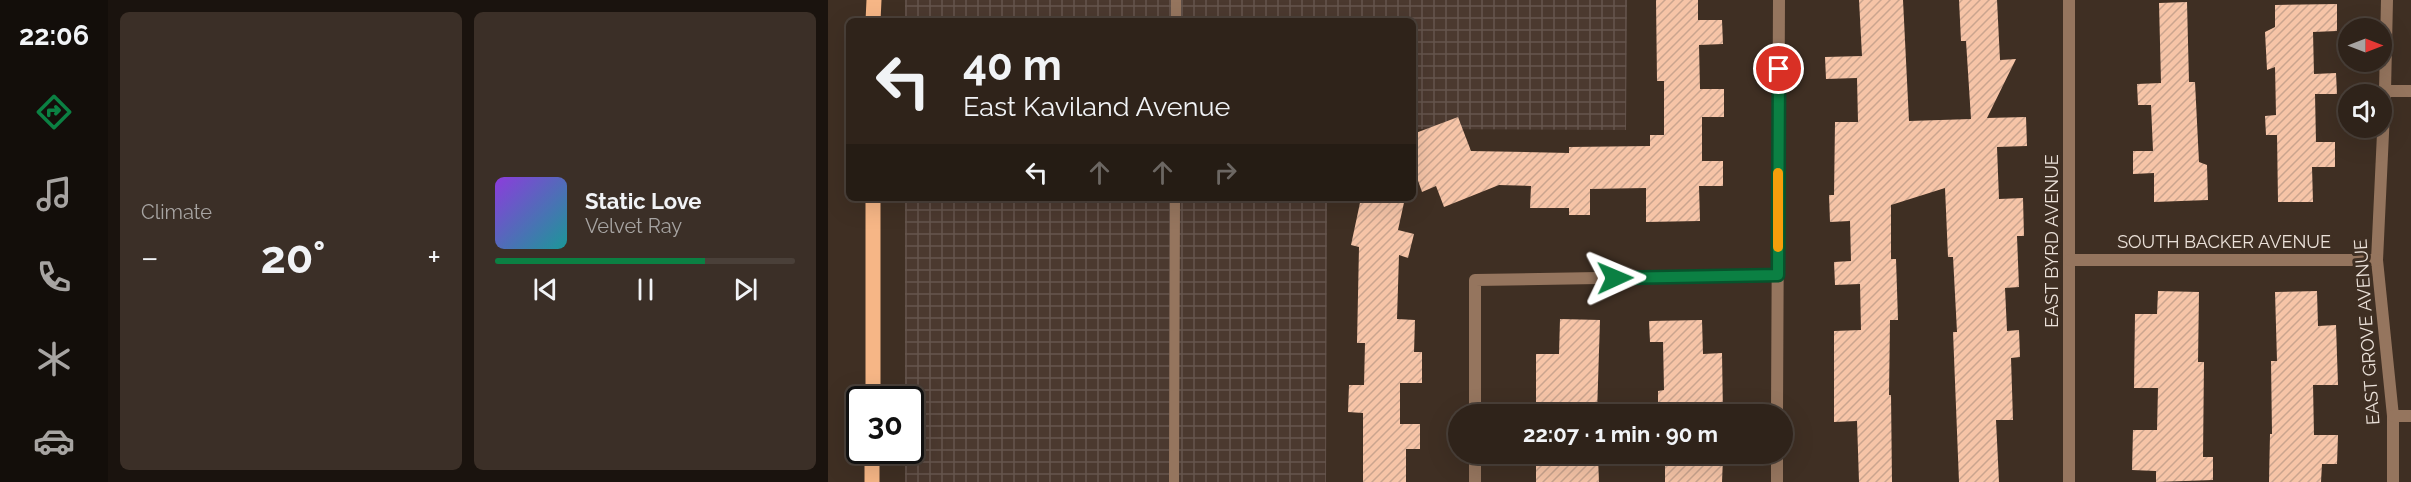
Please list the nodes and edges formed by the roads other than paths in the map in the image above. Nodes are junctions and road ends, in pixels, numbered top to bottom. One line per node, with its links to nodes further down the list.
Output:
1 (873, 0): 6 (main road)
2 (1176, 0): 7 (lane)
3 (1779, 0): 16 (street)
4 (2069, 0): 14 (street, EAST BYRD AVENUE)
5 (2387, 0): 8 (street, EAST GROVE AVENUE)
6 (873, 18)
7 (1176, 18)
8 (2385, 84)
9 (2392, 91): 10 (street)
10 (2411, 91)
11 (2383, 138): 15 (street, EAST GROVE AVENUE)
12 (873, 201): 17 (main road)
13 (1175, 201): 26 (lane)
14 (2070, 260): 15 (street, SOUTH BACKER AVENUE); 29 (street, EAST BYRD AVENUE)
15 (2377, 260): 20 (street, EAST GROVE AVENUE)
16 (1778, 275): 18 (street); 19 (street)
17 (873, 386)
18 (1475, 404)
19 (1777, 404)
20 (2393, 416): 21 (street); 30 (street, EAST GROVE AVENUE)
21 (2411, 416)
22 (872, 464): 25 (main road)
23 (1475, 464): 27 (street)
24 (1777, 464): 28 (street)
25 (872, 482)
26 (1174, 482)
27 (1475, 482)
28 (1777, 482)
29 (2069, 482)
30 (2393, 482)

